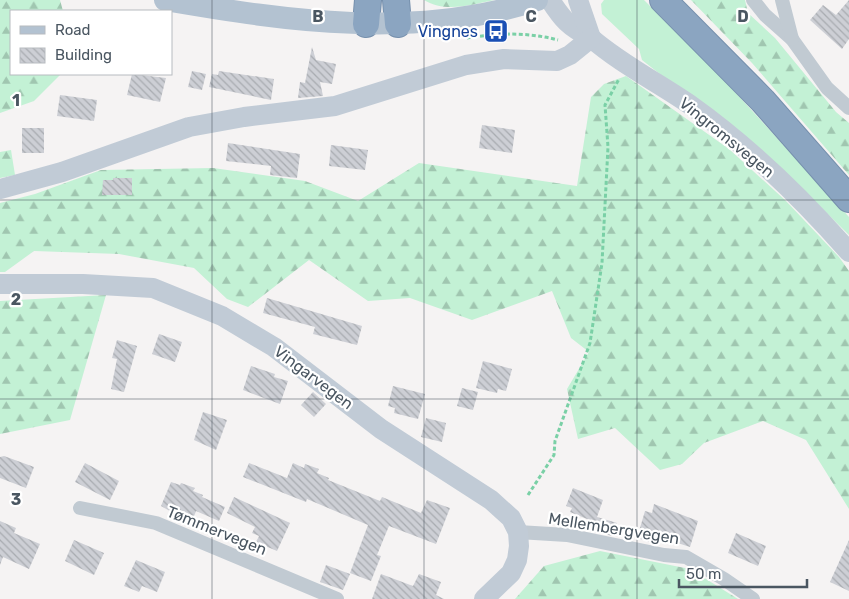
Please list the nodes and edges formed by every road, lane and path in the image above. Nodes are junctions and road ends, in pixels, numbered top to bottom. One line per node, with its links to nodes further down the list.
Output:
1 (165, 0): 8 (main road)
2 (537, 0): 9 (main road)
3 (550, 0): 10 (street, Vingromsvegen)
4 (578, 0): 10 (street)
5 (663, 0): 15 (highway)
6 (753, 0): 11 (street)
7 (782, 0): 11 (street)
8 (367, 12): 9 (main road)
9 (397, 12)
10 (591, 38): 14 (street); 16 (street, Vingromsvegen)
11 (792, 39): 13 (street)
12 (623, 72): 18 (path)
13 (849, 108)
14 (0, 189)
15 (849, 199)
16 (849, 252)
17 (0, 284): 20 (street, Vingarvegen)
18 (528, 495)
19 (80, 508): 21 (street, Tømmervegen)
20 (518, 532): 22 (street); 23 (street, Mellembergvegen)
21 (337, 599)
22 (484, 599)
23 (752, 599)

